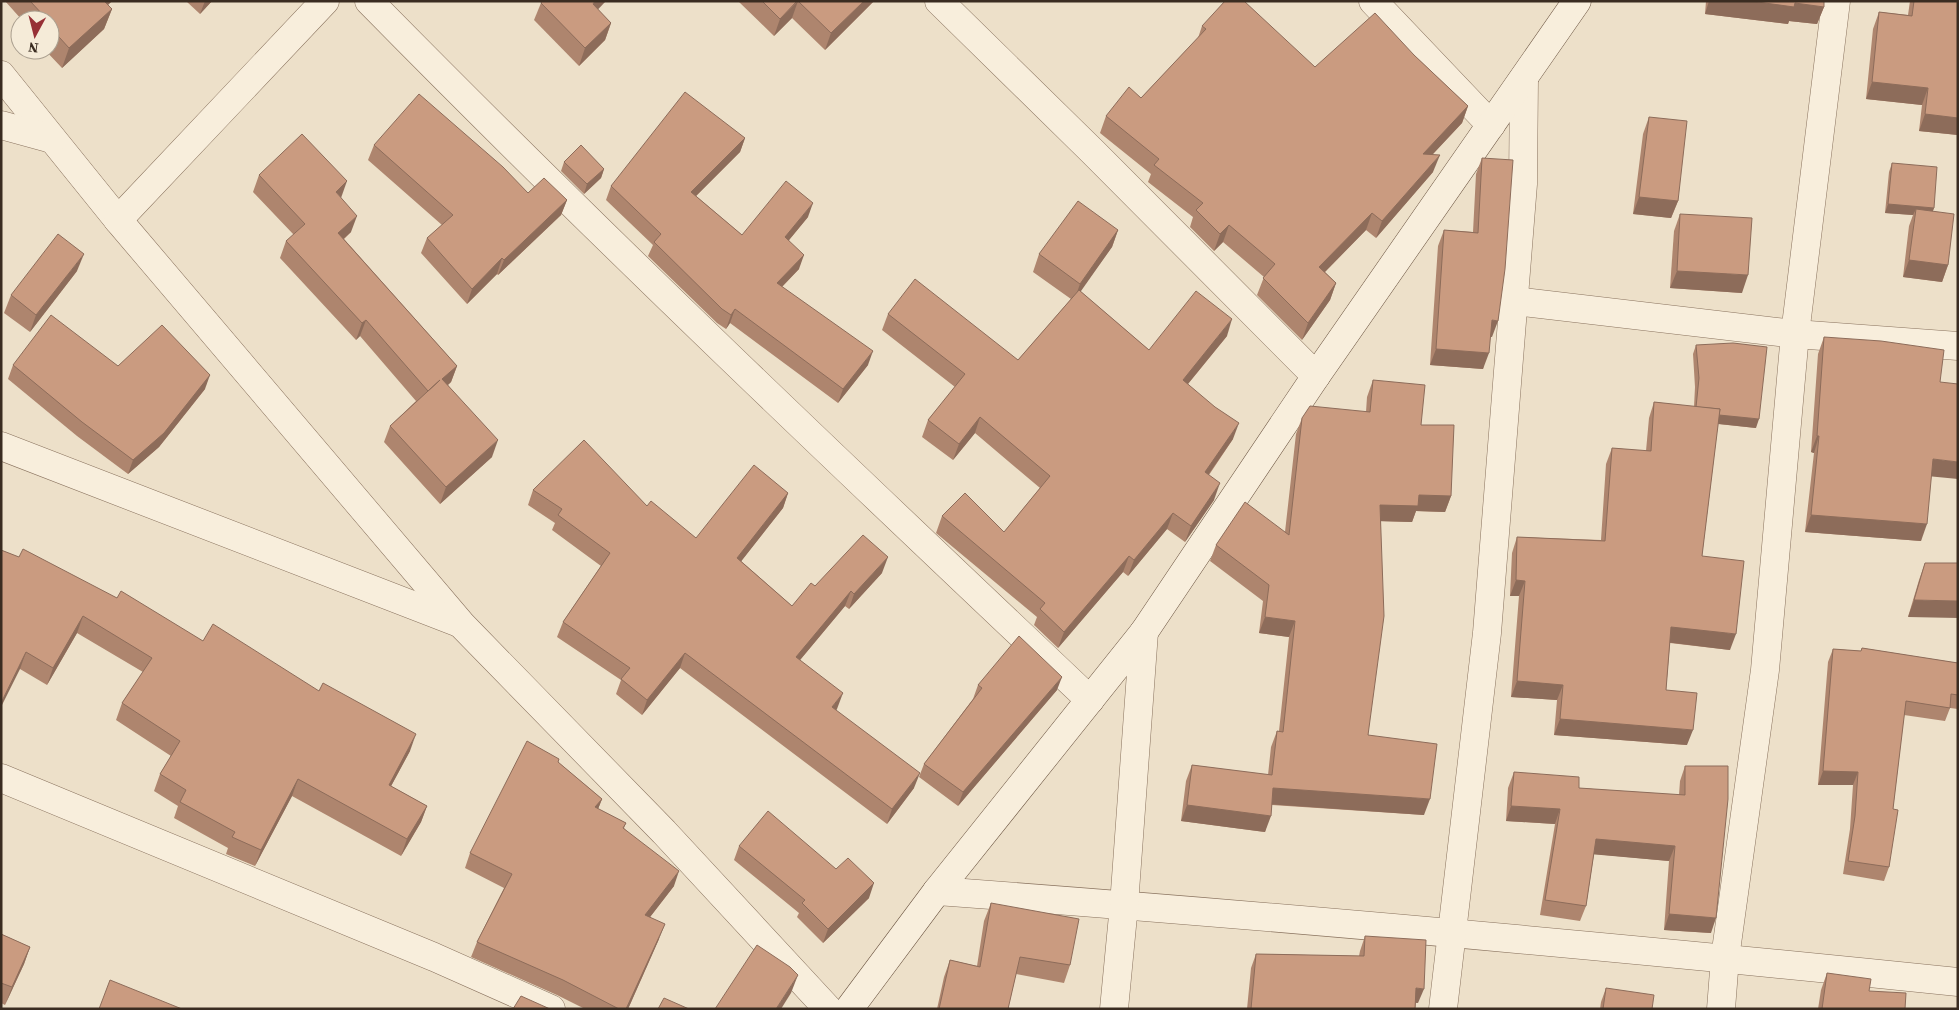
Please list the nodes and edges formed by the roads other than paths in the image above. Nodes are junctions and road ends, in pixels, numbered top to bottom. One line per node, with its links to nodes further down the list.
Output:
1 (325, 1): 12 (street)
2 (369, 1): 20 (street)
3 (939, 1): 16 (street)
4 (1373, 1): 10 (street)
5 (1577, 1): 8 (street)
6 (1836, 1): 14 (street)
7 (1, 75): 11 (street)
8 (1524, 78): 10 (street); 13 (street)
9 (1, 125): 11 (street)
10 (1491, 125): 16 (street)
11 (52, 139): 12 (street)
12 (118, 220): 18 (street)
13 (1515, 301): 14 (street); 24 (street)
14 (1796, 334): 15 (street); 25 (street)
15 (1958, 346)
16 (1316, 376): 19 (street)
17 (1, 446): 18 (street)
18 (462, 624): 28 (street)
19 (1144, 632): 20 (street); 23 (street)
20 (1090, 700): 22 (street)
21 (1, 778): 27 (street)
22 (937, 891): 23 (street); 29 (street)
23 (1124, 905): 24 (street); 30 (street)
24 (1452, 935): 25 (street); 31 (street)
25 (1725, 958): 26 (street); 32 (street)
26 (1958, 982)
27 (551, 1009)
28 (828, 1009)
29 (849, 1009)
30 (1114, 1009)
31 (1443, 1009)
32 (1721, 1009)

